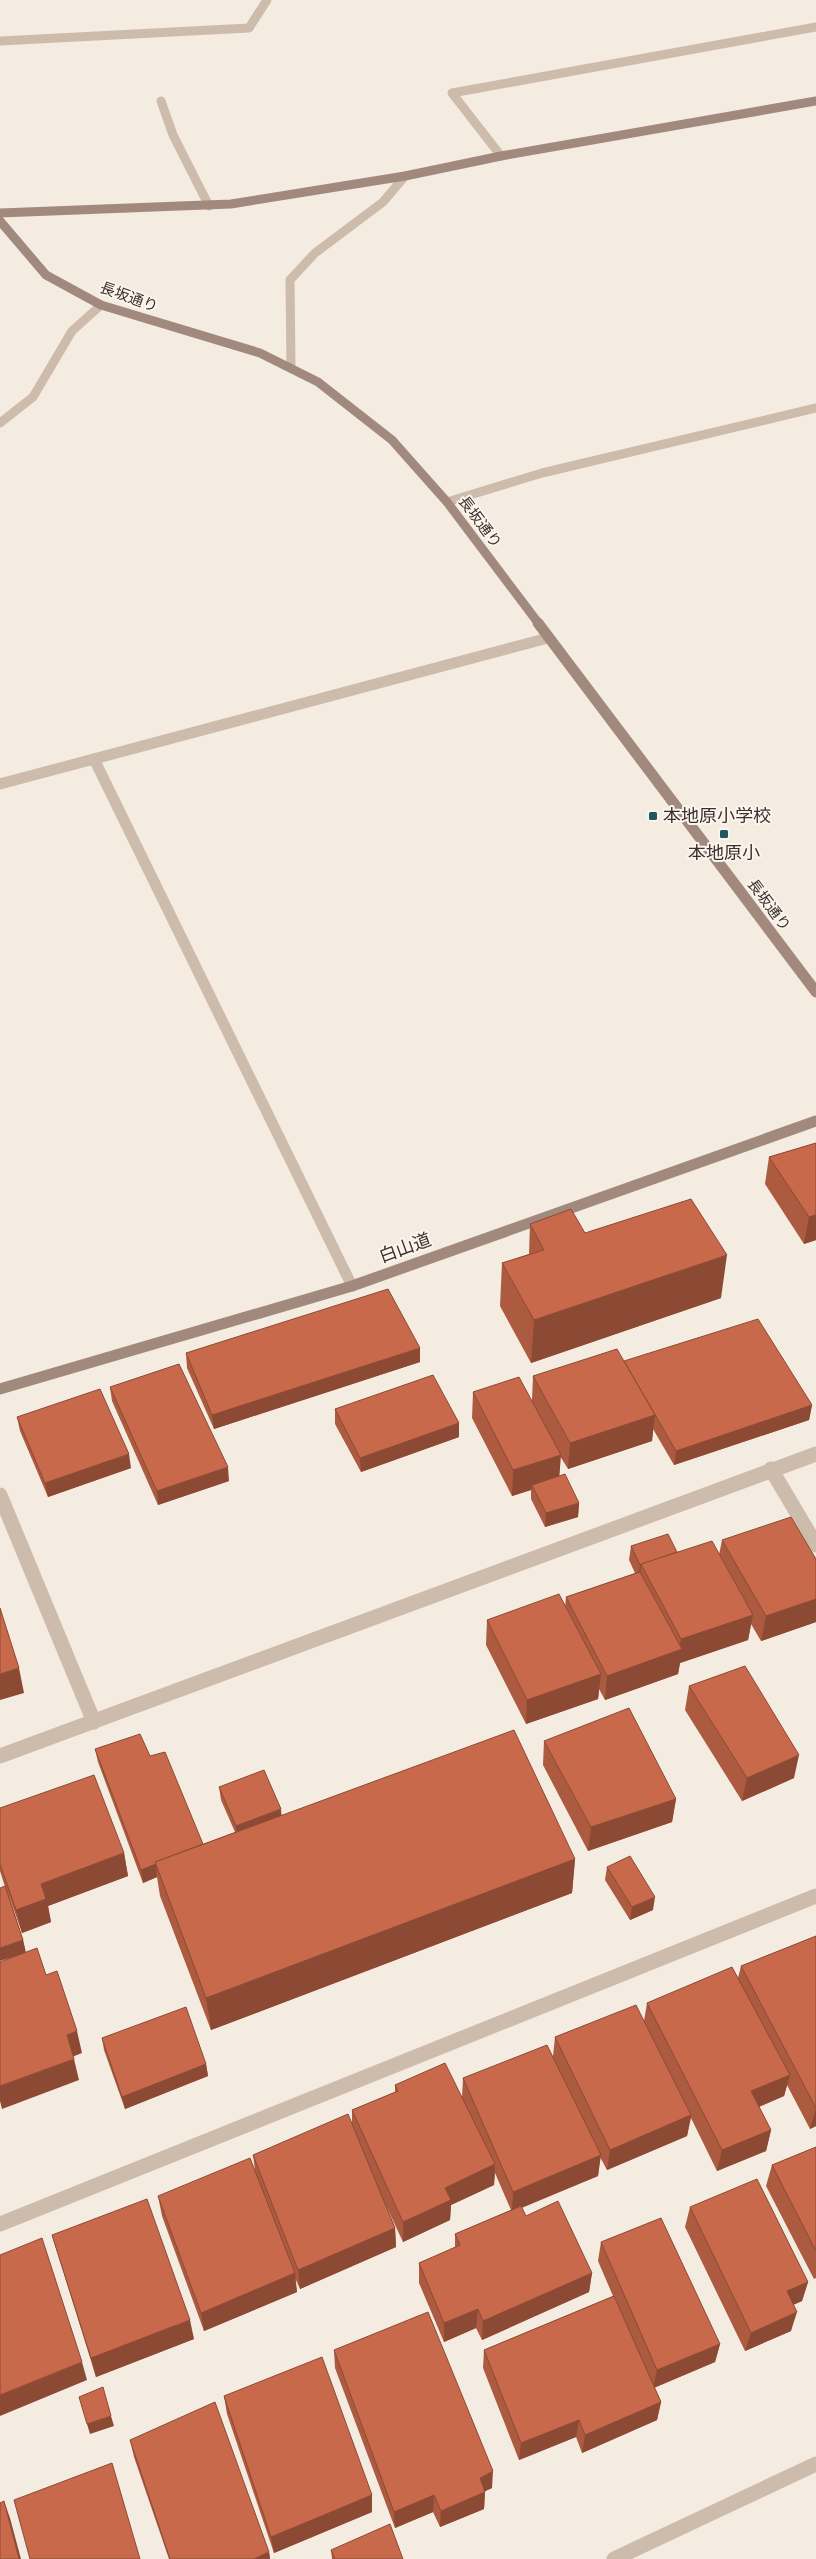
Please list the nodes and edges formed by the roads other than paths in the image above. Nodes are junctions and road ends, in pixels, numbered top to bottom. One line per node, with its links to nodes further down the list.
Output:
1 (267, 0): 3 (street)
2 (816, 27): 6 (street)
3 (0, 41)
4 (161, 101): 8 (street)
5 (816, 102): 6 (street)
6 (501, 156): 7 (street)
7 (405, 176): 8 (street); 12 (street)
8 (209, 206): 9 (street)
9 (0, 213)
10 (0, 221): 11 (street, 長坂通り)
11 (100, 305): 12 (street, 長坂通り); 14 (street)
12 (291, 368): 15 (street, 長坂通り)
13 (816, 408): 15 (street)
14 (0, 423)
15 (447, 502): 16 (street, 長坂通り)
16 (548, 638): 17 (street); 19 (street, 長坂通り)
17 (94, 759): 18 (street); 21 (street)
18 (0, 784)
19 (816, 992)
20 (816, 1121): 21 (street, 白山道)
21 (352, 1286): 22 (street, 白山道)
22 (0, 1388)
23 (816, 1454): 24 (street)
24 (771, 1469): 26 (street); 27 (street)
25 (0, 1494): 27 (street)
26 (816, 1545)
27 (94, 1722): 28 (street)
28 (0, 1756)
29 (816, 1896): 30 (street)
30 (0, 2224)
31 (816, 2464): 32 (street)
32 (614, 2559)

